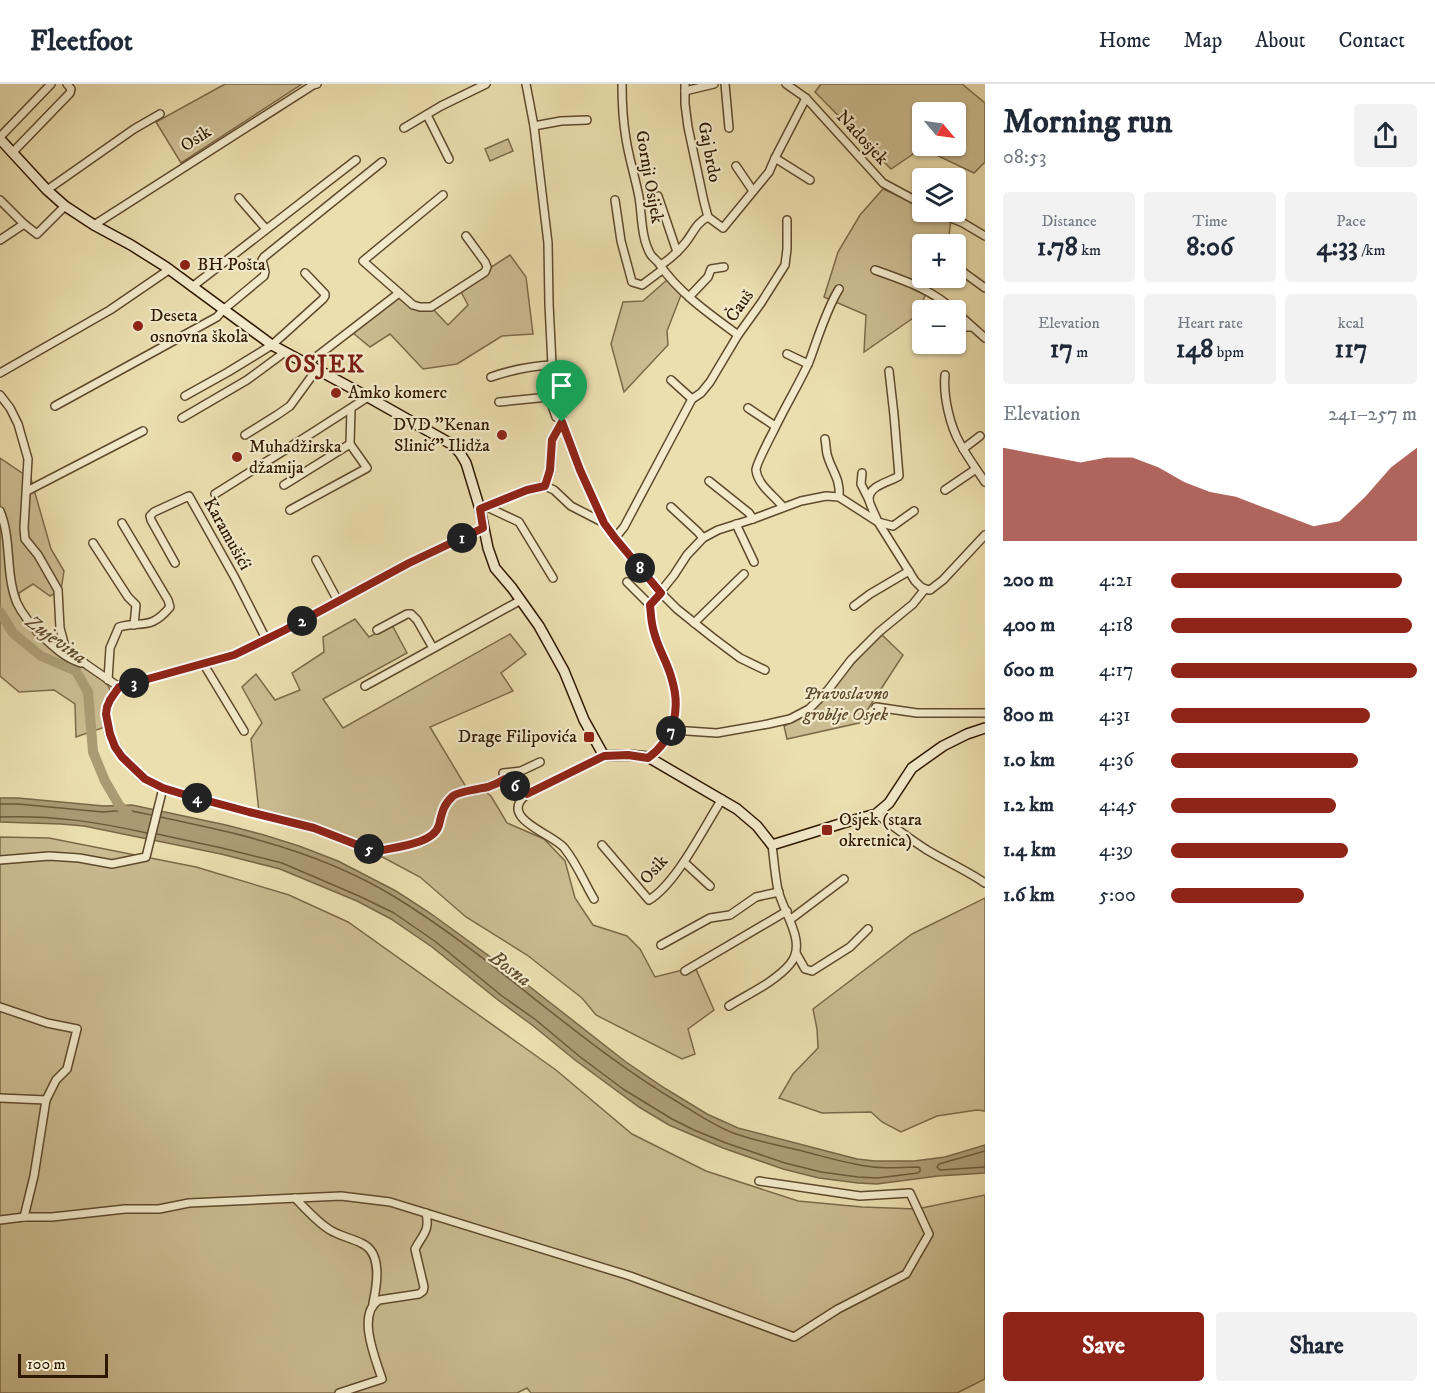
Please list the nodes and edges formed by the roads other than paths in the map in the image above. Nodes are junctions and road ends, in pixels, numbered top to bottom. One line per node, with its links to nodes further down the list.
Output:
1 (51, 84): 18 (street)
2 (67, 84): 19 (street)
3 (317, 84): 39 (street, Osik)
4 (486, 84): 13 (street)
5 (526, 84): 15 (street)
6 (622, 84): 46 (street, Gornji Osijek)
7 (714, 84): 10 (street, Gaj brdo)
8 (725, 84): 17 (street, Gaj brdo)
9 (786, 84): 11 (street, Nadosjek)
10 (685, 88): 35 (street, Gaj brdo)
11 (806, 98): 20 (street); 31 (street, Nadosjek)
12 (160, 114): 26 (street)
13 (427, 115): 16 (street); 21 (street)
14 (587, 120): 15 (street)
15 (534, 126): 68 (street)
16 (404, 128)
17 (729, 128)
18 (0, 138): 19 (main road)
19 (12, 153): 26 (main road)
20 (775, 158): 25 (street); 27 (street)
21 (449, 159)
22 (356, 160): 40 (street)
23 (382, 162): 57 (street)
24 (735, 166): 27 (street, Gaj brdo)
25 (810, 180)
26 (47, 190): 34 (main road)
27 (753, 191): 35 (street)
28 (443, 195): 54 (street)
29 (658, 196): 44 (street)
30 (239, 198): 40 (street)
31 (912, 198)
32 (615, 200): 46 (street)
33 (0, 201): 38 (street)
34 (65, 206): 38 (street); 39 (main road)
35 (708, 217): 44 (street)
36 (787, 220): 61 (street, Čauš)
37 (961, 222): 41 (street)
38 (24, 224): 43 (street)
39 (94, 225): 47 (main road)
40 (266, 229): 51 (street)
41 (985, 235)
42 (466, 236): 54 (street)
43 (0, 240)
44 (677, 252): 46 (street)
45 (724, 267): 55 (street)
46 (662, 268): 55 (street, Gornji Osijek)
47 (170, 270): 51 (main road); 70 (street)
48 (874, 270): 56 (street)
49 (305, 273): 63 (street)
50 (966, 274): 52 (street)
51 (192, 287): 57 (main road)
52 (985, 288)
53 (839, 289): 67 (street)
54 (399, 293): 66 (street)
55 (689, 297): 61 (street, Gornji Osijek)
56 (942, 300)
57 (223, 309): 63 (main road); 80 (street)
58 (966, 321): 60 (street)
59 (966, 327): 60 (street)
60 (972, 327): 62 (street)
61 (738, 335): 78 (street, Čauš)
62 (985, 338)
63 (272, 345): 64 (main road); 76 (street)
64 (285, 352): 66 (main road); 83 (street)
65 (787, 354): 67 (street)
66 (307, 363): 69 (main road)
67 (808, 364): 85 (street)
68 (552, 365): 73 (street); 84 (street)
69 (317, 369): 77 (main road); 87 (street)
70 (0, 372)
71 (889, 372): 102 (street)
72 (945, 375): 91 (street)
73 (491, 377)
74 (671, 380): 78 (street)
75 (0, 395): 99 (street)
76 (185, 396)
77 (368, 397): 82 (street); 105 (main road)
78 (692, 399): 116 (street, Čauš)
79 (499, 402): 84 (street)
80 (56, 406)
81 (748, 408): 85 (street)
82 (351, 409): 90 (street); 100 (street)
83 (182, 418)
84 (562, 421): 97 (street); 112 (street)
85 (776, 426): 104 (street)
86 (143, 431): 99 (street)
87 (245, 435)
88 (980, 436): 91 (street)
89 (825, 439): 101 (street)
90 (350, 444): 96 (street); 106 (street)
91 (963, 449): 92 (street)
92 (976, 469): 95 (street); 98 (street)
93 (862, 473): 102 (street)
94 (709, 481): 109 (street)
95 (985, 482)
96 (284, 485)
97 (545, 486): 105 (street); 112 (street)
98 (945, 490)
99 (27, 491): 138 (street)
100 (215, 494)
101 (839, 497): 104 (street); 110 (street)
102 (869, 500): 110 (street)
103 (671, 507): 117 (street)
104 (783, 507): 109 (street)
105 (483, 508): 114 (main road); 124 (street)
106 (290, 510)
107 (0, 511): 138 (street)
108 (914, 511): 110 (street)
109 (753, 519): 113 (street)
110 (878, 522): 122 (street)
111 (122, 523): 133 (street)
112 (604, 523): 116 (street)
113 (736, 524): 117 (street); 120 (street)
114 (483, 528): 128 (main road); 129 (street)
115 (985, 535): 126 (street)
116 (615, 538): 127 (street)
117 (703, 538): 127 (street)
118 (93, 543): 133 (street)
119 (316, 560): 129 (street)
120 (754, 562)
121 (175, 563): 135 (street, Karamušići)
122 (909, 571): 126 (street); 131 (street)
123 (744, 574): 132 (street)
124 (553, 579)
125 (627, 582): 130 (street)
126 (925, 589): 146 (street)
127 (661, 593): 130 (street); 132 (street)
128 (521, 600): 136 (street); 148 (main road)
129 (338, 601): 135 (street)
130 (650, 605): 146 (street)
131 (854, 606)
132 (694, 623): 139 (street)
133 (134, 625): 140 (street)
134 (377, 630): 136 (street)
135 (266, 639): 137 (street)
136 (433, 648): 141 (street)
137 (203, 663): 142 (street); 147 (street)
138 (87, 665): 140 (street)
139 (765, 670)
140 (108, 680): 142 (street)
141 (365, 686)
142 (119, 687): 152 (street)
143 (876, 707): 144 (street)
144 (985, 713)
145 (985, 728): 155 (main road)
146 (672, 730): 149 (street)
147 (243, 732)
148 (604, 756): 149 (main road); 153 (street)
149 (648, 758): 154 (main road)
150 (540, 762): 151 (street)
151 (505, 779): 152 (street); 153 (street)
152 (163, 788): 158 (street)
153 (527, 794): 164 (street)
154 (722, 799): 156 (main road); 159 (street, Osik)
155 (876, 814): 156 (main road); 161 (street)
156 (772, 844): 163 (street)
157 (602, 845): 159 (street, Osik)
158 (0, 860)
159 (684, 862): 162 (street)
160 (844, 879): 166 (street)
161 (985, 883)
162 (710, 886)
163 (779, 892): 165 (street); 168 (street)
164 (594, 899)
165 (787, 911): 166 (street); 170 (street)
166 (791, 919): 169 (street)
167 (868, 929): 169 (street)
168 (661, 945)
169 (796, 953): 171 (street)
170 (685, 971)
171 (729, 1006)
172 (0, 1007): 174 (street)
173 (0, 1098): 174 (street)
174 (46, 1100): 178 (street)
175 (759, 1181): 177 (street)
176 (295, 1198): 177 (street); 178 (street); 180 (street)
177 (426, 1213): 180 (street)
178 (24, 1217): 179 (street)
179 (0, 1220)
180 (373, 1303): 181 (street)
181 (339, 1393)

